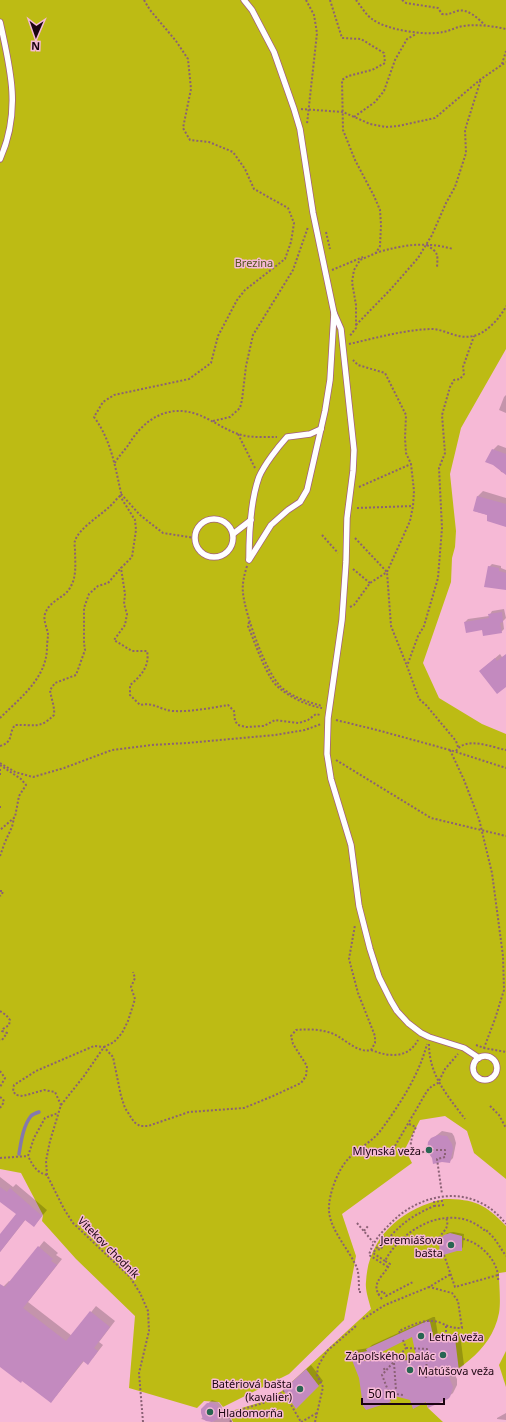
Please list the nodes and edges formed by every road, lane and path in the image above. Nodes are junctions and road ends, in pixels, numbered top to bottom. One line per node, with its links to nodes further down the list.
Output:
1 (144, 0): 33 (path)
2 (244, 0): 18 (lane)
3 (306, 0): 15 (path)
4 (330, 0): 15 (path)
5 (356, 0): 10 (path)
6 (402, 0): 8 (path)
7 (0, 22): 17 (lane)
8 (486, 25): 9 (path); 10 (path)
9 (506, 29)
10 (417, 33): 16 (path)
11 (506, 51): 13 (path)
12 (506, 62): 13 (path)
13 (501, 65): 14 (path)
14 (480, 79): 16 (path); 19 (path)
15 (343, 112): 16 (path); 21 (path)
16 (353, 117)
17 (0, 159)
18 (313, 213): 23 (lane); 29 (path)
19 (426, 244): 20 (path); 21 (path); 21 (path); 22 (path)
20 (453, 248)
21 (376, 253): 23 (path)
22 (437, 267)
23 (325, 272): 25 (lane)
24 (506, 306): 26 (path)
25 (334, 312): 27 (lane); 30 (lane)
26 (474, 336): 27 (path); 52 (path)
27 (343, 346): 28 (lane)
28 (344, 353): 34 (path); 37 (lane)
29 (213, 421): 31 (path); 33 (path)
30 (321, 429): 32 (lane); 45 (lane)
31 (238, 434): 32 (path); 35 (path)
32 (287, 437): 35 (lane)
33 (115, 464): 36 (path)
34 (411, 464): 37 (path); 38 (path)
35 (260, 476): 40 (lane)
36 (120, 495): 44 (path); 47 (path); 55 (path)
37 (349, 499): 39 (lane)
38 (413, 506): 39 (path); 48 (path)
39 (348, 508): 41 (lane)
40 (251, 520): 42 (lane); 45 (lane)
41 (347, 530): 46 (lane); 48 (path)
42 (232, 534): 44 (lane); 44 (lane)
43 (322, 535): 46 (path)
44 (195, 538)
45 (249, 560): 51 (path)
46 (346, 562): 49 (path); 50 (lane)
47 (120, 568): 56 (path); 57 (path)
48 (387, 572): 49 (path); 52 (path)
49 (370, 583): 50 (path)
50 (343, 608): 54 (lane)
51 (250, 621): 53 (path); 54 (path)
52 (408, 666): 58 (path)
53 (320, 706)
54 (329, 708): 56 (lane)
55 (0, 718)
56 (328, 718): 59 (path); 62 (lane); 63 (path)
57 (0, 746)
58 (458, 747): 60 (path); 61 (path)
59 (450, 750): 61 (path); 71 (path)
60 (506, 750)
61 (456, 751): 64 (path)
62 (327, 754): 71 (path); 79 (lane)
63 (0, 764): 69 (path)
64 (506, 768)
65 (0, 769): 66 (path)
66 (0, 775)
67 (0, 806): 68 (path)
68 (0, 810)
69 (15, 817): 70 (path); 73 (path)
70 (0, 830)
71 (482, 830): 72 (path); 85 (path)
72 (506, 836)
73 (0, 856)
74 (0, 891): 75 (path)
75 (0, 896)
76 (356, 922): 84 (path)
77 (133, 972): 82 (path)
78 (0, 1011): 81 (path)
79 (421, 1033): 80 (lane); 84 (path)
80 (429, 1037): 83 (lane); 88 (path); 128 (path)
81 (0, 1040)
82 (104, 1047): 84 (path); 91 (path, Vitekov chodník); 91 (path)
83 (464, 1048): 86 (lane); 88 (path)
84 (372, 1050)
85 (506, 1052)
86 (479, 1058): 86 (lane)
87 (0, 1071): 89 (path)
88 (438, 1083): 95 (path); 96 (path)
89 (0, 1087)
90 (0, 1097): 93 (path)
91 (61, 1105): 94 (path, Vitekov chodník)
92 (490, 1106): 97 (path)
93 (0, 1108)
94 (58, 1113): 101 (path); 103 (path, Vitekov chodník)
95 (464, 1119)
96 (409, 1124): 98 (path); 100 (path)
97 (506, 1128)
98 (395, 1146)
99 (432, 1150): 104 (path)
100 (427, 1151)
101 (28, 1156): 102 (path); 103 (path)
102 (0, 1158)
103 (47, 1175): 152 (path, Vitekov chodník)
104 (442, 1194)
105 (442, 1198): 107 (path)
106 (445, 1204): 107 (path)
107 (434, 1206): 115 (path)
108 (446, 1217): 113 (path); 119 (path); 120 (path)
109 (357, 1223): 112 (path)
110 (506, 1224): 121 (path)
111 (368, 1226): 112 (path)
112 (364, 1231): 116 (path)
113 (439, 1238)
114 (463, 1239): 123 (path)
115 (387, 1240): 117 (path); 120 (path)
116 (373, 1242)
117 (378, 1249)
118 (444, 1255): 122 (path)
119 (506, 1256)
120 (385, 1261): 121 (path)
121 (388, 1267): 130 (path)
122 (451, 1274): 126 (path); 127 (path)
123 (498, 1275): 124 (path); 127 (path)
124 (498, 1281)
125 (413, 1282): 130 (path)
126 (429, 1287): 129 (path); 133 (path)
127 (455, 1287): 129 (path)
128 (361, 1292)
129 (452, 1293): 136 (path)
130 (378, 1295): 131 (path)
131 (382, 1299)
132 (384, 1302): 133 (path)
133 (385, 1305): 134 (path)
134 (363, 1319)
135 (356, 1326): 151 (path)
136 (446, 1326): 137 (path); 138 (path)
137 (400, 1333)
138 (446, 1338)
139 (403, 1340): 140 (path)
140 (406, 1348): 141 (path); 144 (path)
141 (394, 1363): 143 (path); 145 (path)
142 (384, 1368): 143 (path)
143 (386, 1372): 148 (path)
144 (426, 1379)
145 (396, 1390)
146 (284, 1391): 147 (path)
147 (280, 1394): 150 (path); 154 (path)
148 (403, 1395)
149 (220, 1413): 150 (path)
150 (227, 1413): 153 (path)
151 (318, 1413): 154 (path); 155 (path)
152 (143, 1422)
153 (231, 1422)
154 (301, 1422)
155 (315, 1422)

